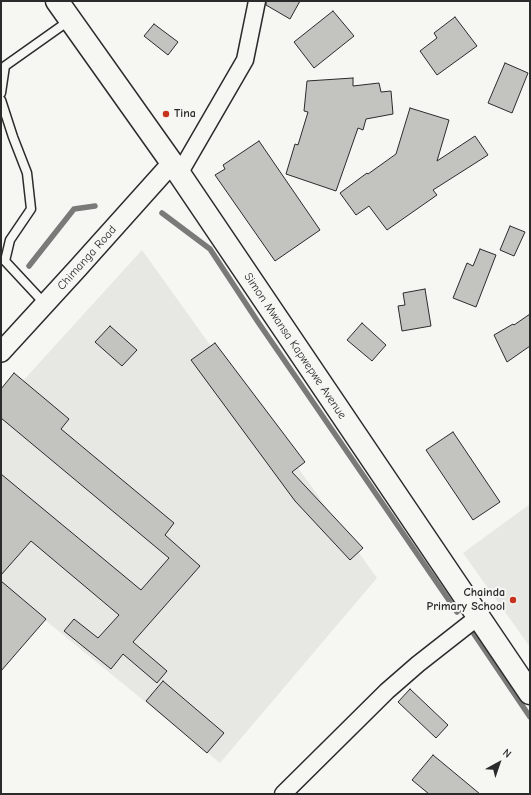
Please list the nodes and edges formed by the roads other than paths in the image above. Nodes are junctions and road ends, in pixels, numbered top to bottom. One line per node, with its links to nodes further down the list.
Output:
1 (58, 1): 3 (main road, Simon Mwansa Kapwepwe Avenue)
2 (257, 1): 6 (street)
3 (70, 20): 4 (lane); 6 (main road, Simon Mwansa Kapwepwe Avenue)
4 (1, 93)
5 (1, 100): 7 (lane)
6 (175, 169): 7 (street, Chimanga Road); 9 (main road, Simon Mwansa Kapwepwe Avenue)
7 (45, 304): 8 (street, Chimanga Road)
8 (1, 352)
9 (478, 617): 10 (main road, Simon Mwansa Kapwepwe Avenue); 11 (street)
10 (530, 693)
11 (283, 794)

